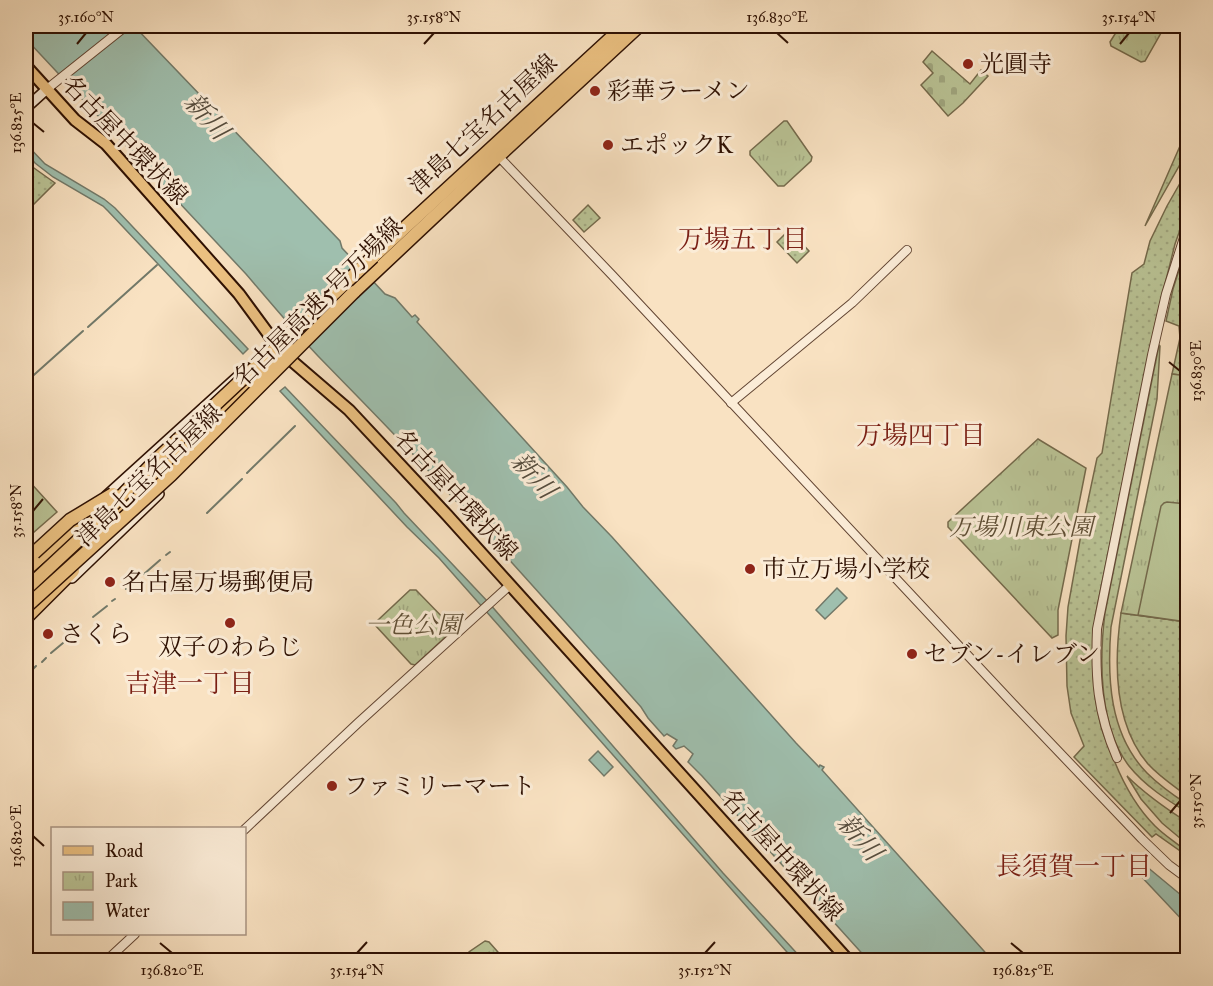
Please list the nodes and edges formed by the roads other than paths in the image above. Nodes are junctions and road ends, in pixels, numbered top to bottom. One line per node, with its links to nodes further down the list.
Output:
1 (126, 26): 7 (street)
2 (617, 26): 13 (main road, 津島七宝名古屋線, bridge)
3 (624, 26): 16 (highway, 名古屋高速5号万場線, bridge)
4 (639, 26): 12 (highway, 名古屋高速5号万場線)
5 (644, 26): 9 (main road, 津島七宝名古屋線)
6 (26, 66): 7 (main road, 名古屋中環状線)
7 (47, 89): 8 (main road); 13 (main road, 名古屋中環状線)
8 (26, 108)
9 (502, 160): 14 (main road, 津島七宝名古屋線, bridge); 15 (street)
10 (1188, 225): 26 (street)
11 (907, 250): 15 (street)
12 (354, 292): 18 (highway, 名古屋高速5号万場線, bridge); 23 (highway, bridge)
13 (279, 339): 14 (main road, 名古屋中環状線); 19 (main road, 津島七宝名古屋線)
14 (295, 358): 21 (main road, 名古屋中環状線); 25 (main road, 津島七宝名古屋線)
15 (731, 403): 28 (street)
16 (156, 461): 17 (highway, bridge); 22 (highway, 名古屋高速5号万場線, bridge)
17 (114, 494): 19 (highway, bridge); 20 (highway, bridge)
18 (138, 507): 24 (highway, 名古屋高速5号万場線, bridge); 25 (highway, bridge)
19 (26, 561)
20 (26, 570)
21 (510, 585): 27 (street); 31 (main road, 名古屋中環状線)
22 (26, 589)
23 (26, 603)
24 (26, 608)
25 (26, 620)
26 (1117, 758)
27 (246, 828)
28 (1188, 879)
29 (133, 935): 30 (street)
30 (107, 960)
31 (848, 960)

